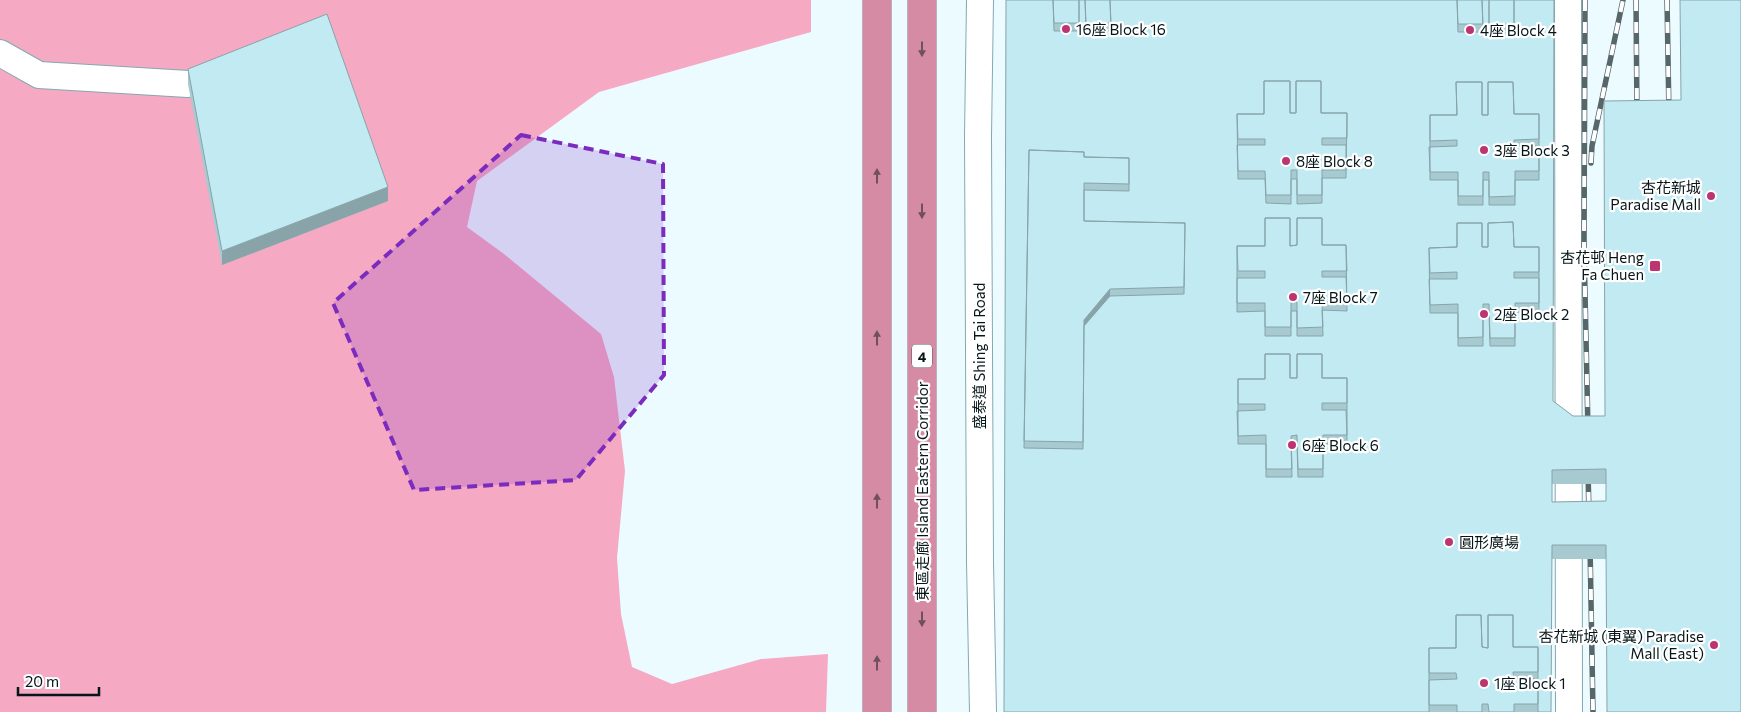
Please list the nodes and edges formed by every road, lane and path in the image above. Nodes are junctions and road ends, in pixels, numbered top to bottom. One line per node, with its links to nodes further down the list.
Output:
1 (877, 0): 7 (highway, one-way to 1)
2 (922, 0): 8 (highway, 東區走廊 Island Eastern Corridor / 4, one-way to 8)
3 (980, 0): 9 (street, 盛泰道 Shing Tai Road)
4 (1568, 0): 10 (street)
5 (0, 54): 6 (street)
6 (188, 84)
7 (877, 712)
8 (922, 712)
9 (983, 712)
10 (1569, 712)

